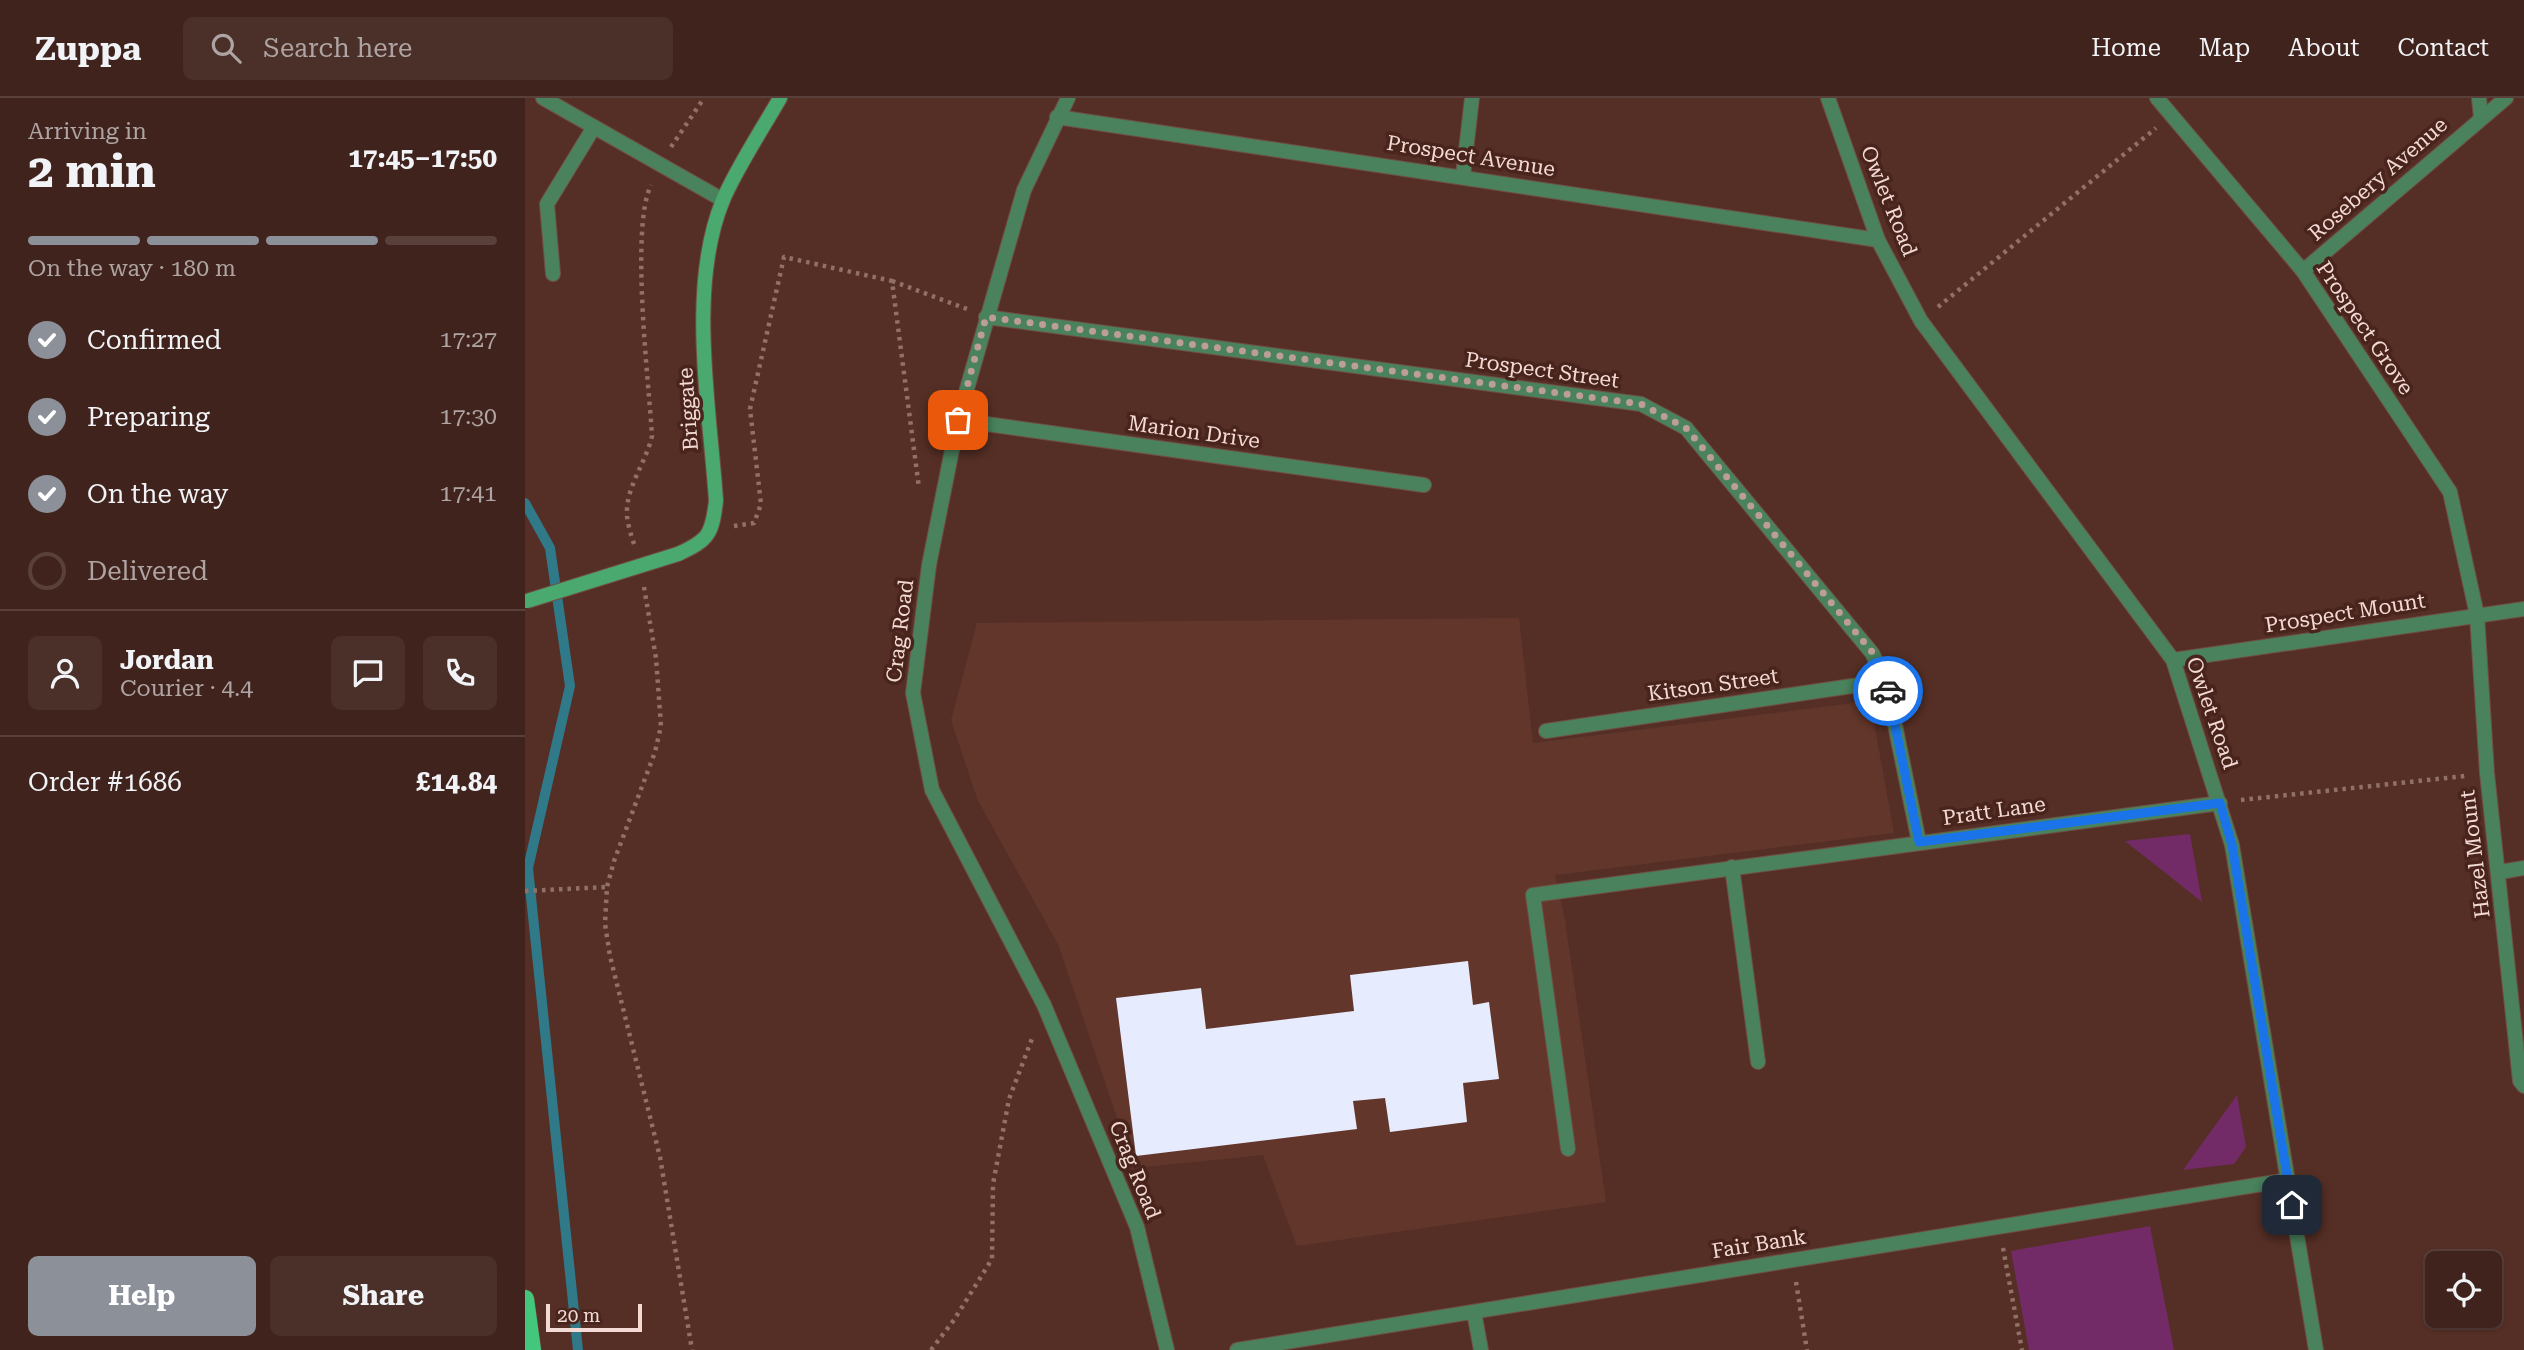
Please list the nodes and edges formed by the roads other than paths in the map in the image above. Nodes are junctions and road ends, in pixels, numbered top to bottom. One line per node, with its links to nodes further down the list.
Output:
1 (543, 98): 11 (street)
2 (780, 98): 13 (main road, Briggate)
3 (1068, 98): 9 (street, Crag Road)
4 (1472, 98): 12 (street)
5 (1828, 98): 14 (street, Owlet Road)
6 (2157, 98): 15 (street, Prospect Grove)
7 (2479, 98): 10 (street, Rosebery Avenue)
8 (2506, 98): 10 (street, Rosebery Avenue)
9 (1057, 117): 12 (street, Prospect Avenue); 17 (street, Crag Road)
10 (2481, 118): 15 (street, Rosebery Avenue)
11 (594, 127): 13 (street); 16 (street)
12 (1463, 176): 14 (street, Prospect Avenue)
13 (723, 201): 20 (main road, Briggate, bridge)
14 (1878, 240): 23 (street, Owlet Road)
15 (2303, 271): 22 (street, Prospect Grove)
16 (554, 274)
17 (986, 317): 18 (street, Crag Road); 24 (street, Prospect Street)
18 (958, 420): 19 (street, Marion Drive); 38 (street, Crag Road)
19 (1424, 485)
20 (526, 602)
21 (2524, 608): 22 (street, Prospect Mount)
22 (2477, 615): 23 (street, Prospect Mount); 30 (street, Hazel Mount)
23 (2173, 660): 26 (street, Owlet Road)
24 (1886, 681): 25 (street, Kitson Street); 27 (street, Prospect Street)
25 (1546, 731)
26 (2220, 803): 27 (street, Pratt Lane); 34 (street, Owlet Road)
27 (1919, 842): 28 (street, Pratt Lane)
28 (1732, 867): 31 (street); 33 (street, Pratt Lane)
29 (2524, 868): 30 (street)
30 (2500, 872): 32 (street, Hazel Mount)
31 (1758, 1062)
32 (2524, 1086)
33 (1568, 1149)
34 (2288, 1180): 36 (street, Fair Bank); 41 (street, Owlet Road)
35 (525, 1299): 37 (main road)
36 (1474, 1311): 39 (street, Fair Bank); 40 (street)
37 (532, 1350)
38 (1167, 1350)
39 (1237, 1350)
40 (1481, 1350)
41 (2316, 1350)

